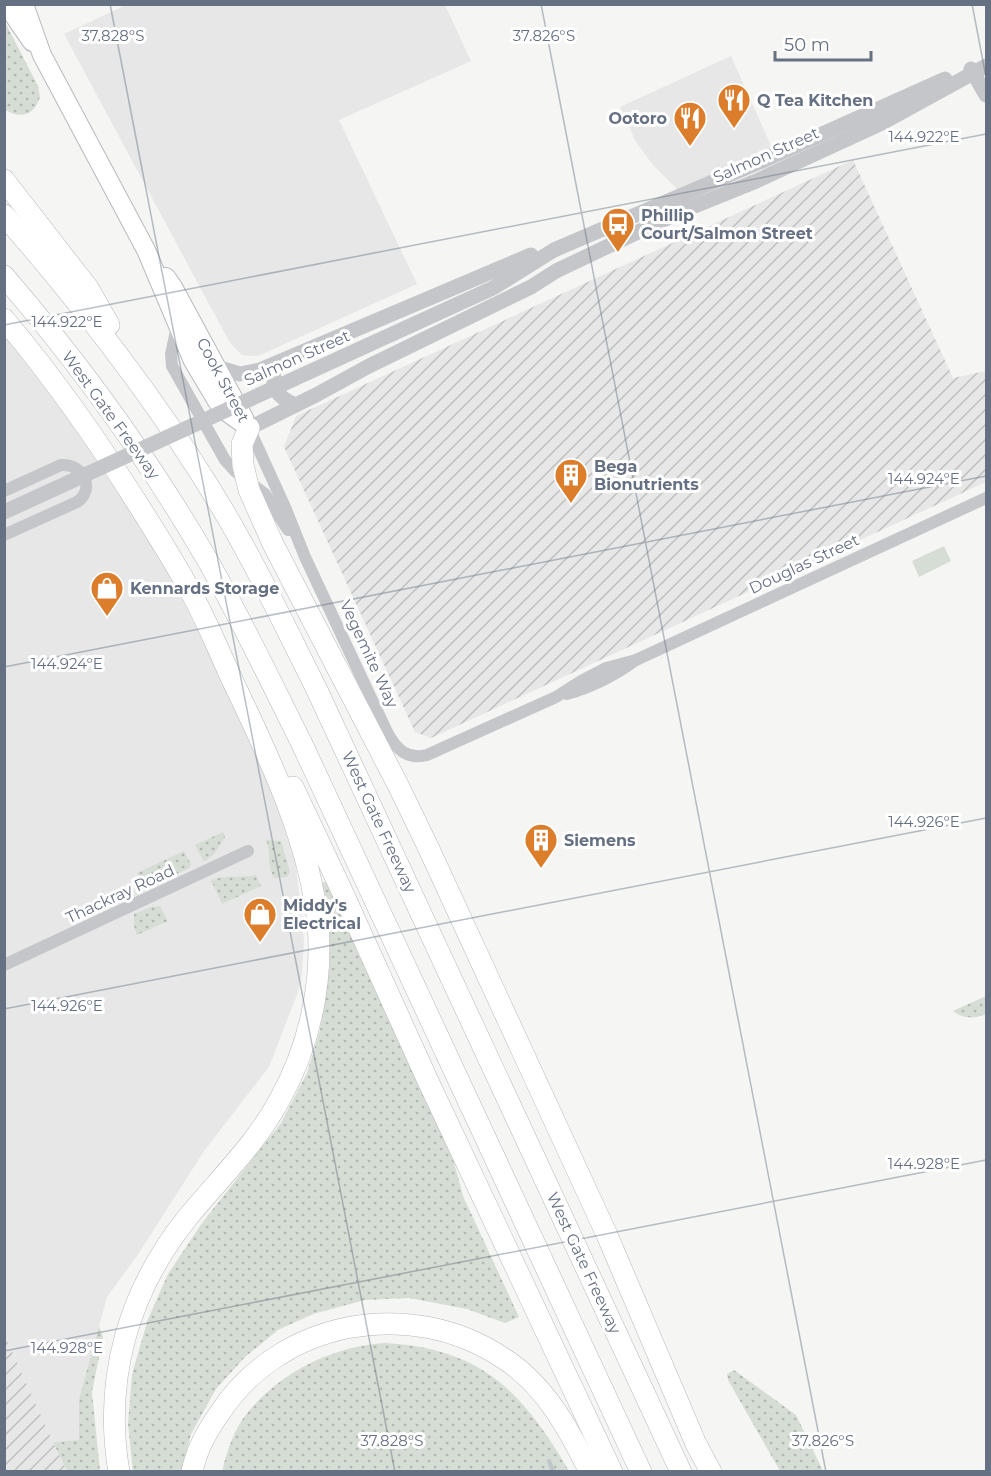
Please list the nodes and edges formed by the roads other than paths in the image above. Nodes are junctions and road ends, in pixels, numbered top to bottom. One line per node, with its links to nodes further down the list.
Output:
1 (6, 4): 3 (main road, Cook Street)
2 (24, 4): 3 (main road, Cook Street)
3 (42, 55): 11 (main road, Cook Street)
4 (979, 67): 5 (street); 6 (street, Salmon Street)
5 (987, 95)
6 (895, 108): 7 (street, Salmon Street); 8 (street, Salmon Street)
7 (786, 149): 8 (street); 12 (street, Salmon Street)
8 (792, 164): 13 (street, Salmon Street)
9 (4, 180): 20 (highway)
10 (4, 215): 20 (highway, West Gate Freeway)
11 (146, 250): 17 (main road, Cook Street); 19 (main road, Cook Street)
12 (554, 250): 15 (street, Salmon Street); 18 (street, Salmon Street)
13 (556, 271): 15 (street, Salmon Street); 21 (street, Salmon Street)
14 (4, 276): 40 (highway, West Gate Freeway)
15 (493, 288): 27 (street, Salmon Street, bridge)
16 (4, 319): 31 (highway)
17 (175, 320): 22 (street, Cook Street); 23 (main road, Cook Street)
18 (273, 365): 19 (street, Salmon Street); 21 (street)
19 (216, 367): 23 (main road, Cook Street)
20 (152, 401): 28 (highway, West Gate Freeway)
21 (296, 405): 23 (street, Salmon Street)
22 (203, 423): 24 (street, Vegemite Way)
23 (249, 428): 24 (highway); 30 (street, Vegemite Way)
24 (246, 479): 30 (street, Vegemite Way); 35 (highway)
25 (4, 490): 29 (street)
26 (987, 498): 32 (street, Douglas Street)
27 (4, 512)
28 (226, 515): 35 (highway); 41 (highway, West Gate Freeway)
29 (4, 535)
30 (305, 557): 32 (street, Vegemite Way)
31 (194, 598): 36 (highway); 39 (highway)
32 (412, 757)
33 (248, 851): 34 (street, Thackray Road)
34 (4, 965)
35 (510, 1026): 42 (highway)
36 (119, 1472)
37 (192, 1472): 38 (highway)
38 (590, 1472)
39 (612, 1472)
40 (641, 1472)
41 (681, 1472)
42 (711, 1472)

